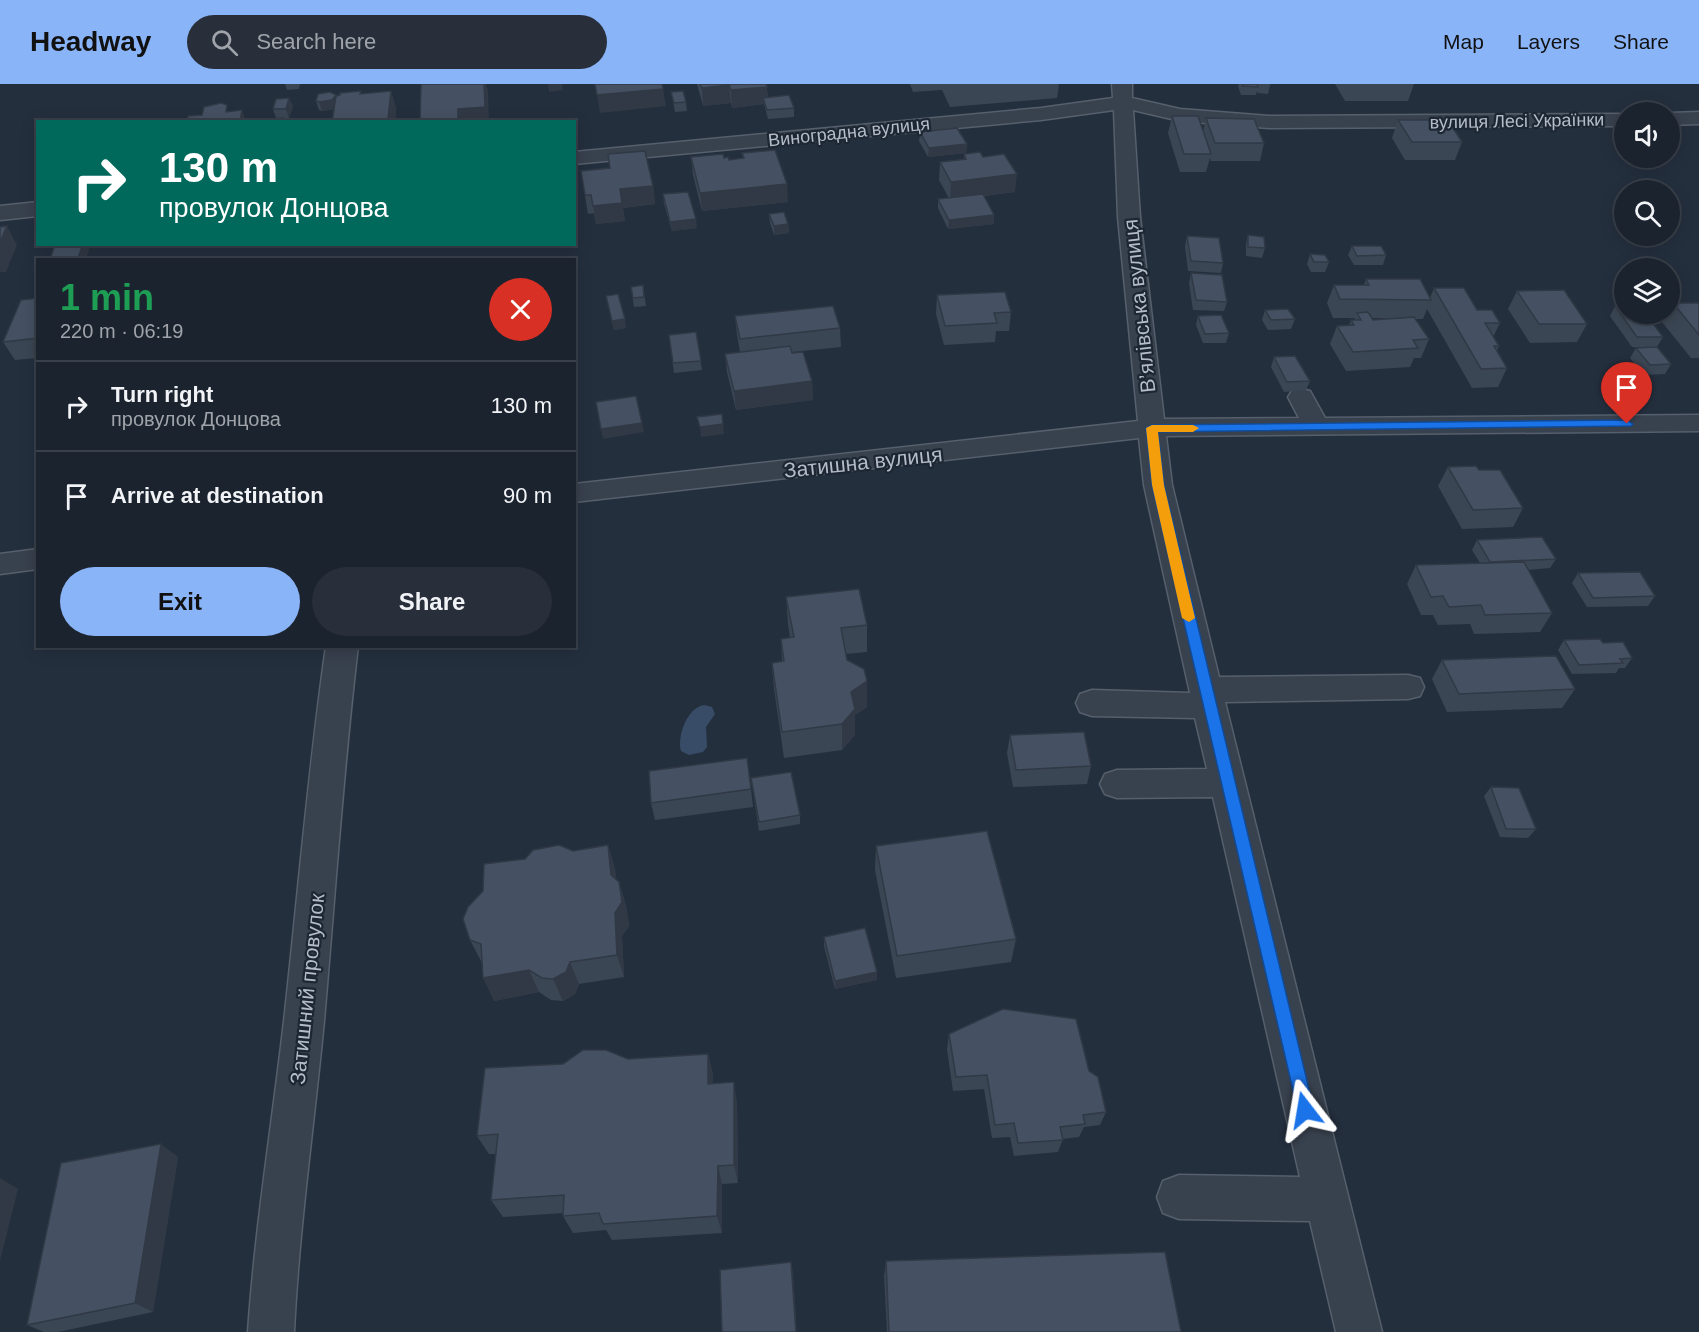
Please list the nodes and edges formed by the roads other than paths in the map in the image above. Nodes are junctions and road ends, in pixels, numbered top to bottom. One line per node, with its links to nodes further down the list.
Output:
1 (1123, 96): 4 (street, вулиця Лесі Українки); 5 (street, Виноградна вулиця); 10 (street, В’ялівська вулиця)
2 (1699, 118): 3 (street)
3 (1680, 119)
4 (1614, 120)
5 (576, 158)
6 (36, 209): 7 (street)
7 (0, 213)
8 (1301, 397): 11 (street)
9 (1699, 423): 11 (street, Затишна вулиця)
10 (1152, 428): 11 (street, Затишна вулиця); 12 (street, Затишна вулиця); 17 (street, В’ялівська вулиця)
11 (1317, 428)
12 (576, 493)
13 (36, 559): 14 (street)
14 (0, 564)
15 (342, 648): 23 (street, Затишний провулок)
16 (1408, 687): 17 (street)
17 (1207, 698): 18 (street); 19 (street, В’ялівська вулиця)
18 (1092, 703)
19 (1227, 783): 20 (street); 22 (street, В’ялівська вулиця)
20 (1117, 784)
21 (1179, 1197): 22 (street)
22 (1327, 1199): 24 (street, В’ялівська вулиця)
23 (271, 1332)
24 (1359, 1332)

